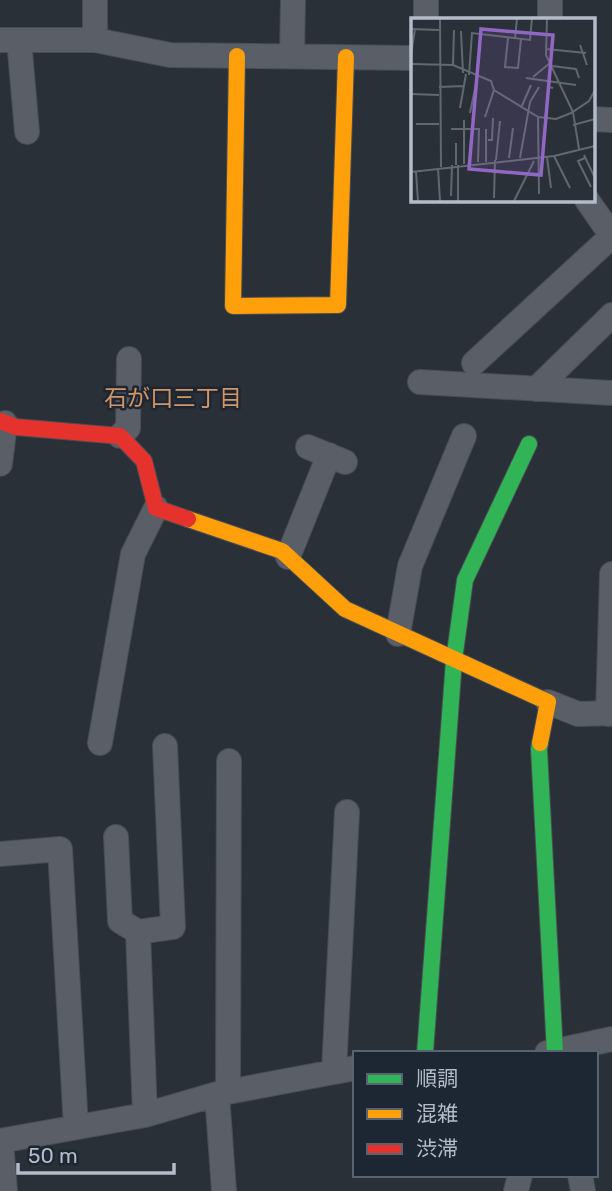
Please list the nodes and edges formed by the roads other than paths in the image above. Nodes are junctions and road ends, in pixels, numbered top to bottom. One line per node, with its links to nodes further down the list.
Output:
1 (94, 0): 8 (street)
2 (293, 0): 10 (street)
3 (426, 0): 5 (street)
4 (550, 0): 6 (street)
5 (426, 18)
6 (550, 18)
7 (10, 40): 8 (street); 15 (street)
8 (95, 40): 9 (street)
9 (237, 56): 10 (street); 11 (street)
10 (292, 56): 11 (street)
11 (346, 57): 12 (street)
12 (411, 58)
13 (594, 119): 14 (street)
14 (612, 120)
15 (27, 132)
16 (588, 201): 17 (street)
17 (612, 236): 20 (street)
18 (612, 316): 22 (street)
19 (129, 359): 25 (street)
20 (474, 363)
21 (420, 382): 22 (street)
22 (536, 389): 23 (street)
23 (612, 393)
24 (2, 422): 25 (street); 29 (street)
25 (120, 436): 30 (street)
26 (464, 436): 33 (street)
27 (529, 444): 34 (street)
28 (327, 454): 31 (street)
29 (0, 464)
30 (156, 508): 31 (street); 37 (street)
31 (288, 557): 33 (street)
32 (612, 574): 36 (street)
33 (398, 634): 34 (street)
34 (454, 660): 35 (street); 45 (street)
35 (548, 702): 36 (street); 46 (street)
36 (610, 714)
37 (100, 743)
38 (165, 746): 43 (street)
39 (229, 761): 49 (street)
40 (347, 812): 48 (street)
41 (116, 837): 43 (street)
42 (0, 854): 51 (street)
43 (138, 932): 50 (street)
44 (612, 1039): 47 (street)
45 (425, 1051)
46 (555, 1051)
47 (563, 1051)
48 (344, 1070): 49 (street)
49 (222, 1093): 50 (street); 54 (street)
50 (145, 1115): 51 (street)
51 (76, 1127): 52 (street)
52 (1, 1141): 53 (street)
53 (5, 1191)
54 (223, 1191)

